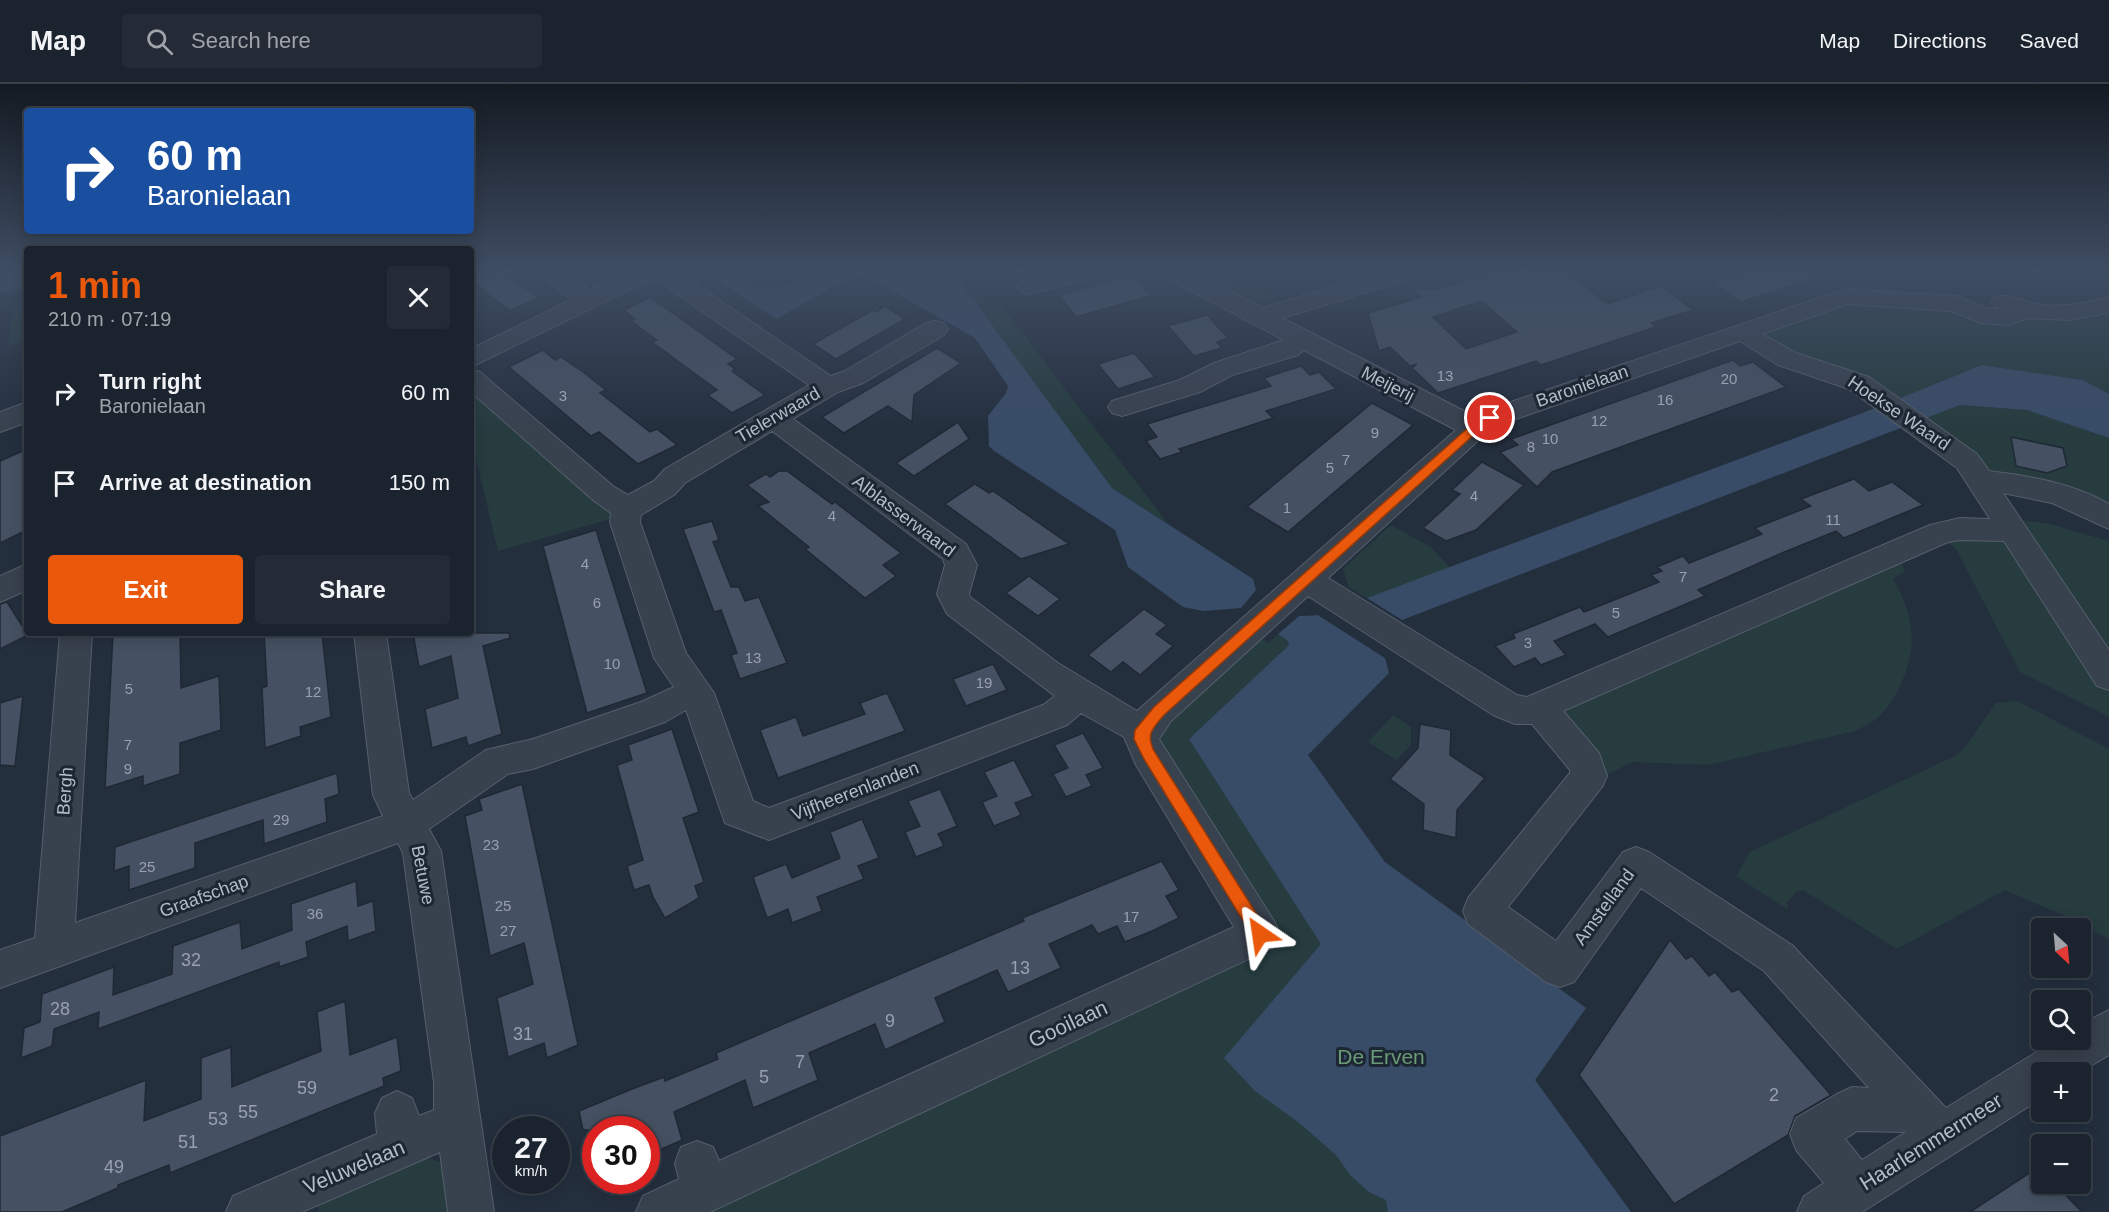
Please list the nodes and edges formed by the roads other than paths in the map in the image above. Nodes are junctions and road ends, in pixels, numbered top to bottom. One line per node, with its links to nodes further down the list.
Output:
1 (540, 325): 8 (street)
2 (738, 325): 10 (street)
3 (1264, 325): 7 (street, Meijerij)
4 (1762, 325): 6 (street, Baronielaan)
5 (935, 329): 10 (street, Tielerwaard)
6 (1742, 331): 14 (street, Baronielaan); 16 (street, Hoekse Waard)
7 (1302, 339): 11 (street); 14 (street, Meijerij)
8 (474, 358)
9 (474, 381): 17 (street)
10 (828, 386): 13 (street, Tielerwaard)
11 (1122, 409)
12 (24, 412): 15 (street)
13 (773, 418): 17 (street, Tielerwaard); 27 (street, Alblasserwaard)
14 (1469, 419): 21 (street, Baronielaan)
15 (0, 422)
16 (1980, 480): 18 (street); 19 (street, Hoekse Waard)
17 (626, 510): 26 (street, Vijfheerenlanden)
18 (2109, 518)
19 (2013, 531): 25 (street, Hoekse Waard); 28 (street)
20 (24, 578): 22 (street)
21 (1306, 579): 28 (street); 29 (street, Baronielaan)
22 (0, 590)
23 (76, 636): 31 (street, Bergh)
24 (370, 636): 30 (street, Betuwe)
25 (2109, 677)
26 (697, 693): 27 (street, Vijfheerenlanden); 30 (street)
27 (1086, 697): 29 (street, Alblasserwaard)
28 (1539, 708): 36 (street, Amstelland)
29 (1142, 730): 40 (street, Gooilaan)
30 (408, 823): 31 (street, Graafschap); 35 (street, Betuwe)
31 (31, 962)
32 (2109, 1031): 33 (street, Haarlemmermeer)
33 (2060, 1062)
34 (2031, 1078): 36 (street, Haarlemmermeer)
35 (458, 1122): 38 (street, Veluwelaan); 39 (street)
36 (1931, 1123): 37 (street, Haarlemmermeer); 37 (street)
37 (1857, 1188): 41 (street, Haarlemmermeer)
38 (249, 1212)
39 (471, 1212)
40 (659, 1212)
41 (1820, 1212)

